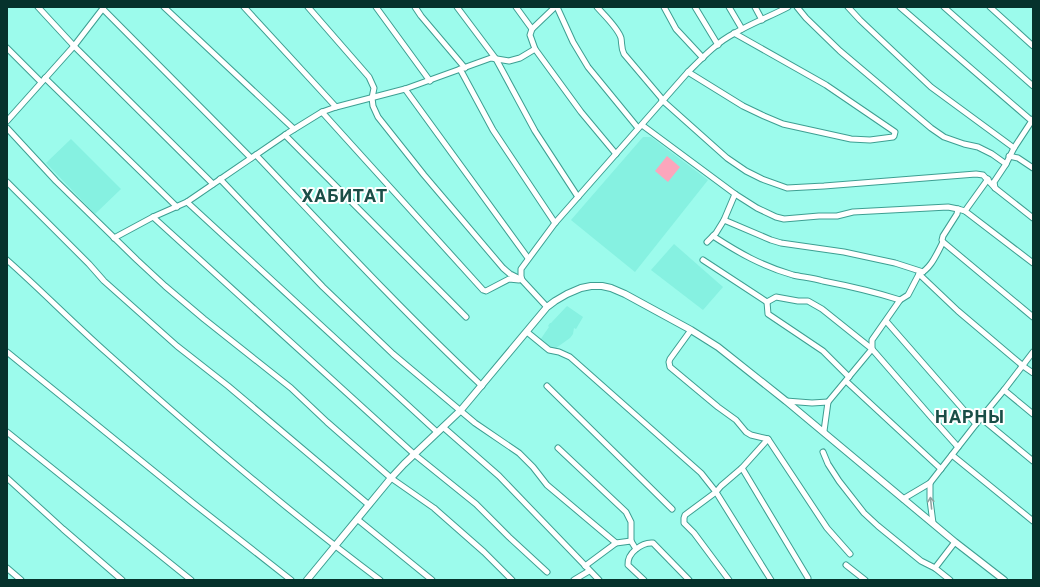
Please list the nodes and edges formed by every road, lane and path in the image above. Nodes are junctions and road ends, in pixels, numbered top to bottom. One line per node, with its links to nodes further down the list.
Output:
1 (38, 7): 28 (street)
2 (164, 7): 48 (street)
3 (244, 7): 42 (street)
4 (308, 7): 40 (street)
5 (376, 7): 37 (street)
6 (415, 7): 34 (street)
7 (457, 7): 33 (street)
8 (516, 7): 24 (street)
9 (556, 7): 24 (street); 46 (street)
10 (597, 7): 41 (street)
11 (664, 7): 32 (street)
12 (695, 7): 27 (street)
13 (729, 7): 25 (street)
14 (755, 7): 23 (street)
15 (788, 7): 22 (street)
16 (797, 7): 54 (street)
17 (848, 7): 50 (street)
18 (900, 7): 45 (street)
19 (944, 7): 38 (street)
20 (990, 7): 29 (street)
21 (103, 8): 28 (street); 53 (street)
22 (781, 9): 23 (street)
23 (762, 20): 25 (street)
24 (532, 29): 31 (street)
25 (742, 29): 26 (street)
26 (734, 33): 27 (street); 35 (street)
27 (718, 45): 32 (street)
28 (74, 46): 36 (street); 59 (street)
29 (1033, 46)
30 (7, 48): 36 (street)
31 (535, 49): 33 (street); 51 (street)
32 (703, 58): 35 (street)
33 (496, 59): 34 (street); 62 (street)
34 (463, 69): 37 (street); 70 (street)
35 (688, 72): 41 (street)
36 (43, 80): 44 (street); 64 (street)
37 (430, 81): 39 (street)
38 (1033, 86)
39 (405, 89): 40 (street); 75 (street)
40 (372, 98): 42 (street); 80 (street)
41 (663, 100): 46 (street); 57 (street)
42 (336, 107): 43 (street)
43 (322, 112): 48 (street); 80 (street)
44 (8, 118)
45 (1033, 120): 50 (street)
46 (640, 126): 51 (street); 61 (street)
47 (7, 128): 72 (street)
48 (294, 129): 49 (street)
49 (286, 135): 53 (street); 84 (street)
50 (1014, 148): 52 (street)
51 (616, 154): 62 (street)
52 (1010, 156): 54 (street); 55 (street)
53 (253, 157): 56 (street); 95 (street)
54 (1006, 164): 60 (street)
55 (1033, 168)
56 (220, 179): 59 (street); 100 (street)
57 (988, 179): 60 (street); 66 (street)
58 (7, 182): 122 (street)
59 (213, 184): 63 (street)
60 (995, 188): 68 (street)
61 (735, 194): 65 (street); 69 (street)
62 (578, 197): 70 (street)
63 (187, 202): 64 (street); 107 (street)
64 (177, 207): 67 (street)
65 (958, 209): 66 (street); 74 (street)
66 (965, 212): 78 (street)
67 (153, 217): 72 (street); 112 (street)
68 (1033, 218)
69 (724, 220): 71 (street); 79 (street)
70 (554, 223): 75 (street)
71 (713, 236): 73 (street); 81 (street)
72 (114, 238): 118 (street)
73 (707, 242)
74 (943, 242): 79 (street); 85 (street)
75 (528, 258): 80 (street)
76 (7, 260): 130 (street)
77 (703, 260): 82 (street)
78 (1033, 263)
79 (921, 273): 81 (street); 92 (street)
80 (522, 280): 83 (street)
81 (900, 300): 86 (street)
82 (767, 302): 89 (street); 94 (street)
83 (547, 308): 87 (main road); 88 (main road)
84 (466, 317)
85 (1033, 317)
86 (886, 321): 89 (street); 103 (street)
87 (691, 330): 98 (main road); 108 (street)
88 (527, 332): 95 (main road); 120 (street)
89 (872, 349): 94 (street); 109 (street)
90 (7, 352): 142 (street)
91 (1033, 352): 92 (street)
92 (1023, 366): 93 (street); 97 (street)
93 (1033, 373)
94 (847, 379): 99 (street); 116 (street)
95 (482, 386): 100 (main road)
96 (547, 386): 123 (street)
97 (1004, 390): 101 (street); 102 (street)
98 (786, 401): 99 (street); 105 (main road)
99 (828, 402): 105 (street)
100 (461, 410): 104 (main road); 129 (street)
101 (1033, 414)
102 (981, 418): 103 (street); 114 (street)
103 (976, 424): 109 (street)
104 (443, 427): 107 (main road); 134 (street)
105 (824, 431): 121 (main road)
106 (7, 432): 141 (street)
107 (437, 432): 112 (main road)
108 (768, 439): 115 (street); 132 (street)
109 (958, 447): 113 (street)
110 (558, 448): 127 (street)
111 (823, 452): 136 (street)
112 (414, 454): 118 (main road); 138 (street)
113 (952, 455): 116 (street); 125 (street)
114 (1033, 461)
115 (742, 468): 120 (street); 153 (street)
116 (941, 469): 119 (street)
117 (7, 478): 140 (street)
118 (391, 478): 122 (main road); 146 (street)
119 (930, 483): 121 (street); 126 (street, one-way to 119)
120 (716, 492): 151 (street); 152 (street)
121 (903, 499): 126 (main road)
122 (369, 505): 124 (main road)
123 (672, 509)
124 (357, 519): 130 (main road); 145 (street)
125 (1033, 521)
126 (933, 523): 128 (main road)
127 (631, 541): 129 (street); 131 (street)
128 (955, 542): 136 (street); 156 (main road)
129 (616, 543): 134 (street)
130 (335, 546): 143 (main road); 144 (street)
131 (636, 549): 149 (street); 150 (street)
132 (850, 554)
133 (846, 565): 154 (street)
134 (584, 566): 137 (street)
135 (7, 568): 139 (street)
136 (935, 568): 155 (street)
137 (589, 570): 147 (street); 148 (street)
138 (547, 572)
139 (21, 580)
140 (122, 580)
141 (191, 580)
142 (291, 580)
143 (307, 580)
144 (380, 580)
145 (432, 580)
146 (512, 580)
147 (574, 580)
148 (599, 580)
149 (644, 580)
150 (689, 580)
151 (729, 580)
152 (771, 580)
153 (808, 580)
154 (864, 580)
155 (950, 580)
156 (1004, 580)

